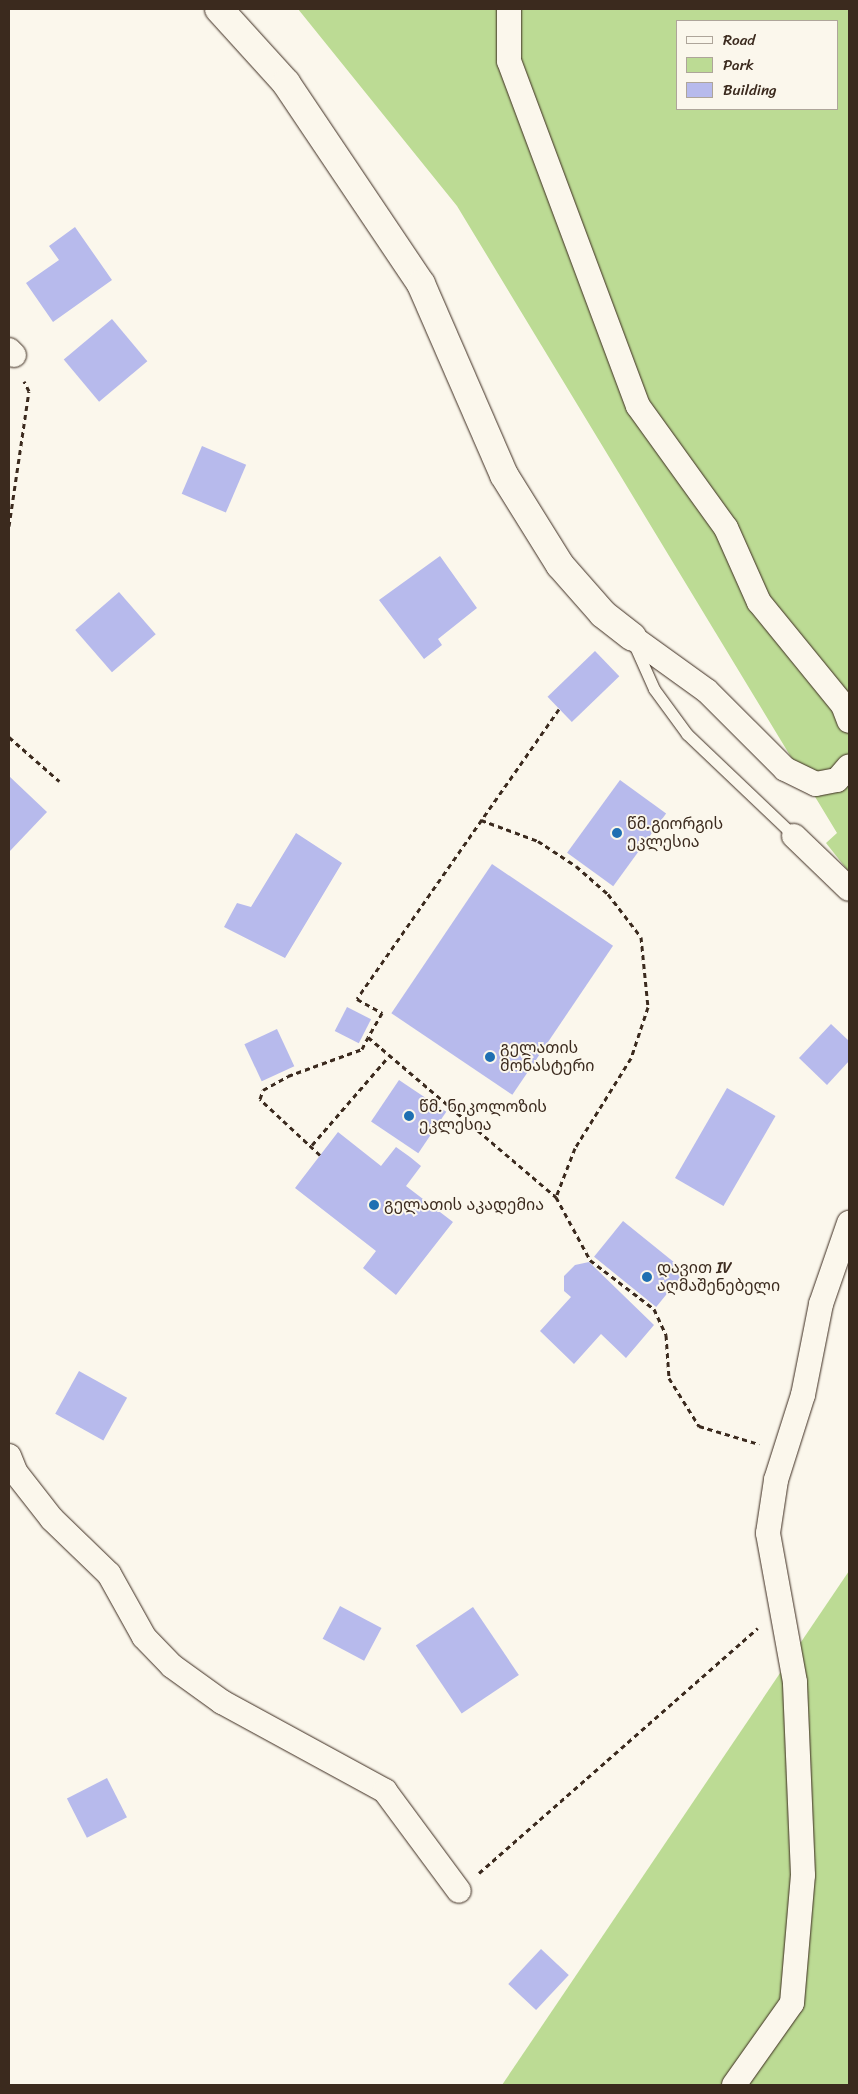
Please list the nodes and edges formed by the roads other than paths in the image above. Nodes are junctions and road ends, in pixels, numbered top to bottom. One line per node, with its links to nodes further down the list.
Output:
1 (219, 9): 3 (street)
2 (509, 9): 4 (street)
3 (632, 637): 5 (street); 6 (lane)
4 (849, 721)
5 (849, 766)
6 (794, 836): 7 (street)
7 (849, 889)
8 (849, 1223): 11 (street)
9 (9, 1456): 10 (street)
10 (459, 1891)
11 (734, 2085)

